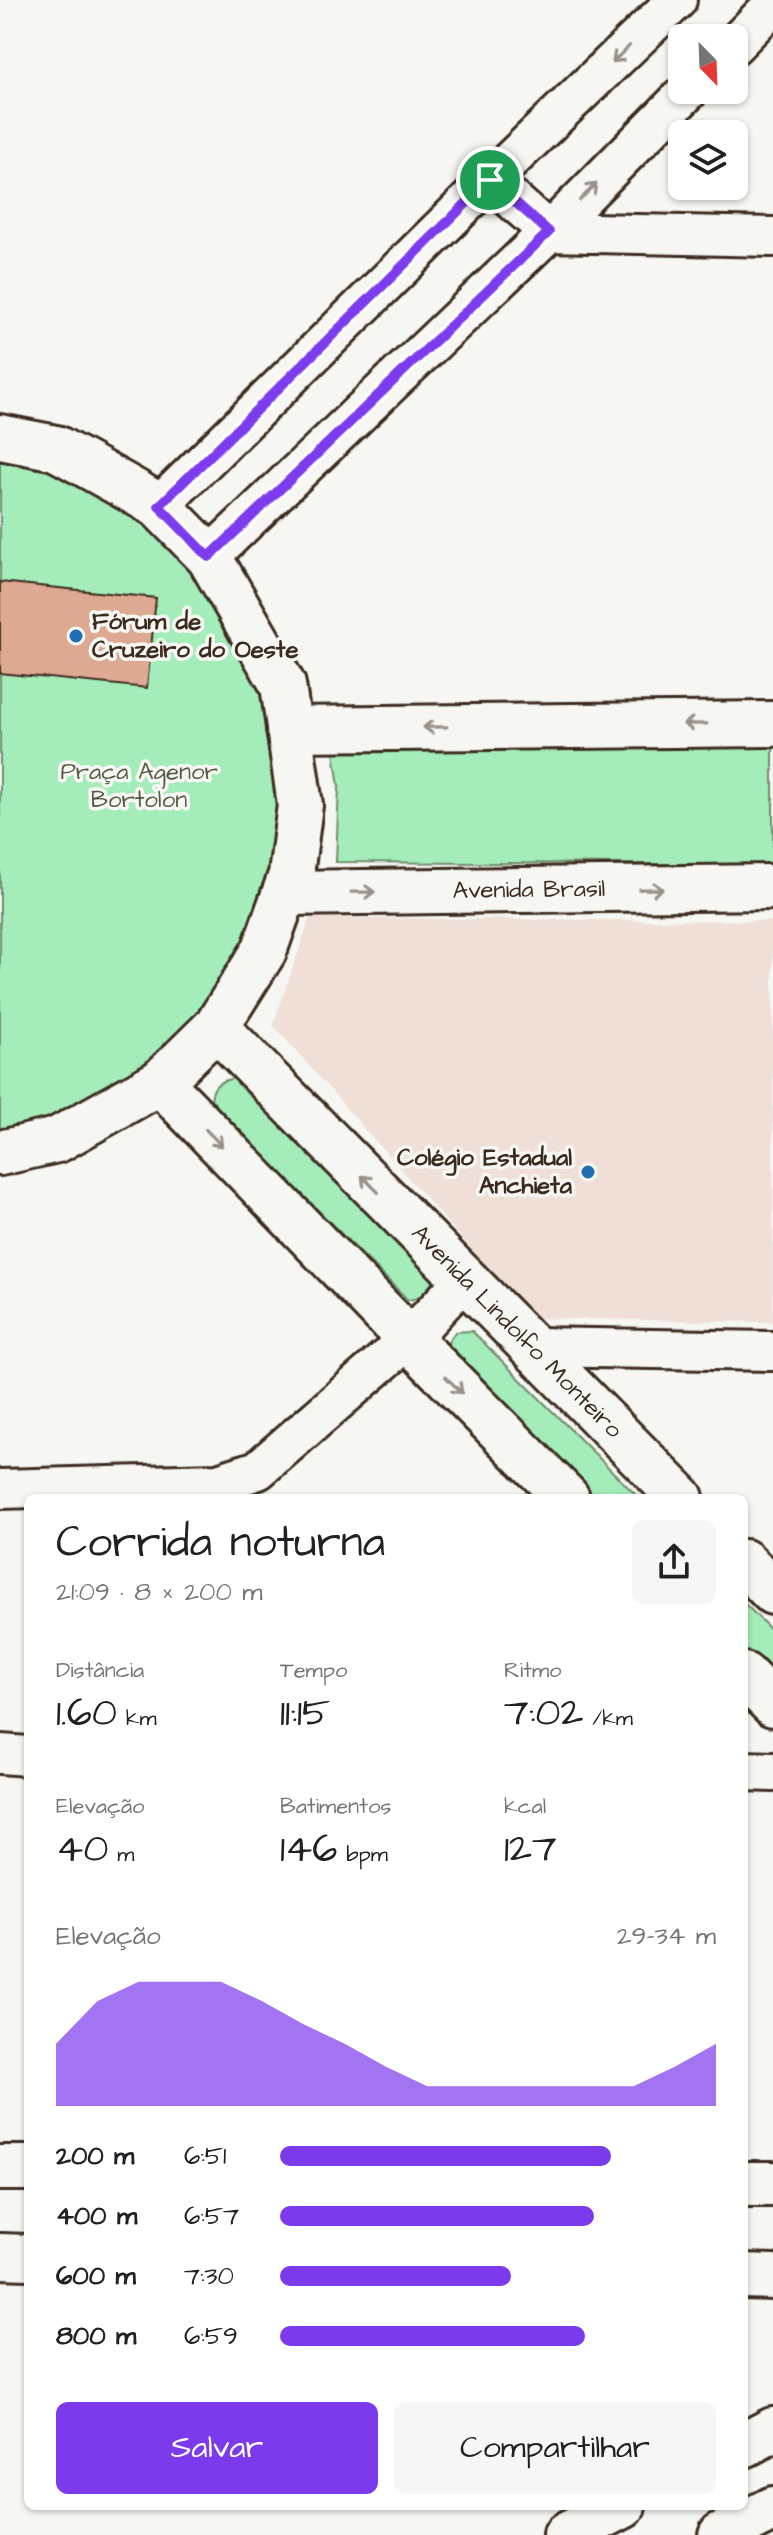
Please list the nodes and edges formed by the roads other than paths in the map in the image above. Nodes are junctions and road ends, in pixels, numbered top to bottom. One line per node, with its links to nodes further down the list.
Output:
1 (677, 0): 5 (street, one-way to 5)
2 (773, 5): 3 (street)
3 (748, 31)
4 (675, 104): 6 (street, one-way to 4)
5 (490, 180): 6 (street); 9 (street)
6 (549, 232): 7 (street); 10 (street)
7 (773, 237)
8 (0, 437): 9 (main road)
9 (159, 506): 10 (main road)
10 (209, 557): 12 (main road)
11 (773, 724): 12 (main road, one-way to 12)
12 (289, 729): 14 (main road)
13 (773, 887): 14 (main road, Avenida Brasil, one-way to 13)
14 (285, 893): 15 (main road)
15 (216, 1027): 16 (main road); 18 (main road, Avenida Lindolfo Monteiro, one-way to 15)
16 (160, 1082): 17 (main road); 19 (main road, one-way to 19)
17 (0, 1153)
18 (464, 1280): 19 (street); 20 (main road, Avenida Lindolfo Monteiro)
19 (409, 1339): 22 (street); 23 (main road, one-way to 23)
20 (534, 1347): 21 (street); 24 (main road, Avenida Lindolfo Monteiro)
21 (773, 1351)
22 (0, 1489)
23 (563, 1494)
24 (677, 1494)
25 (748, 1566): 26 (main road)
26 (773, 1592)
27 (748, 1679): 28 (main road)
28 (773, 1704)
29 (0, 1754): 30 (street)
30 (24, 1756)
31 (748, 1771): 32 (street)
32 (773, 1772)
33 (0, 2168): 34 (main road)
34 (24, 2168)
35 (748, 2184): 36 (main road)
36 (773, 2184)
37 (0, 2256): 38 (main road)
38 (24, 2257)
39 (748, 2276): 40 (main road)
40 (773, 2277)
41 (773, 2430): 42 (main road)
42 (748, 2443)
43 (773, 2509): 46 (main road)
44 (615, 2510): 45 (main road)
45 (566, 2535)
46 (721, 2535)

